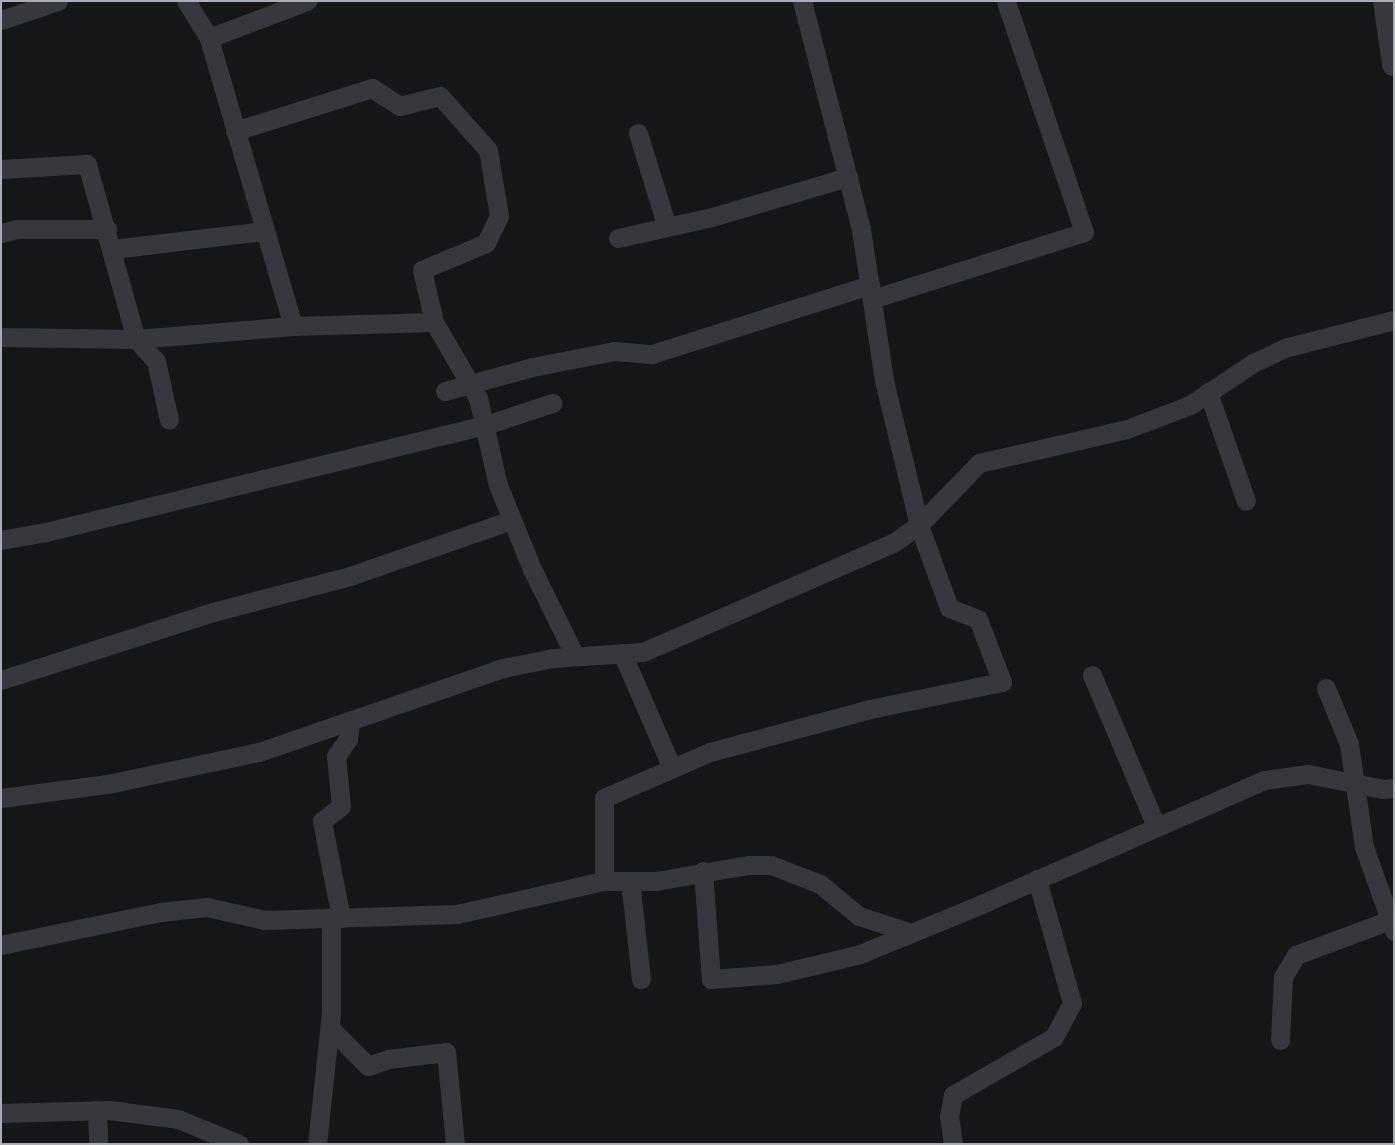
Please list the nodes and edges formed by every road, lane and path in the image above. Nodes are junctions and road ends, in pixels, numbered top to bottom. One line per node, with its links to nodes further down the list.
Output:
1 (58, 1): 7 (street)
2 (186, 1): 8 (street)
3 (307, 1): 8 (street)
4 (802, 1): 13 (street)
5 (1006, 1): 20 (street)
6 (1385, 1): 9 (street)
7 (1, 20)
8 (209, 38): 10 (street)
9 (1394, 64)
10 (235, 131): 16 (street); 22 (street)
11 (638, 133): 14 (street)
12 (1, 168): 15 (street)
13 (848, 177): 14 (street); 20 (street)
14 (667, 227): 18 (street)
15 (107, 229): 17 (street); 19 (street)
16 (264, 230): 19 (street); 23 (street)
17 (1, 233)
18 (618, 238)
19 (113, 249): 25 (street)
20 (871, 292): 26 (street); 34 (street)
21 (1394, 320): 28 (street)
22 (434, 322): 23 (street); 26 (street)
23 (293, 326): 25 (street)
24 (1, 337): 25 (street)
25 (136, 339): 30 (street)
26 (470, 384): 27 (street); 31 (street)
27 (445, 391)
28 (1208, 392): 32 (street); 34 (street)
29 (552, 403): 31 (street)
30 (169, 420)
31 (486, 425): 33 (street); 35 (street)
32 (1246, 501)
33 (512, 520): 37 (street); 39 (street)
34 (919, 525): 36 (street); 42 (street)
35 (1, 540)
36 (622, 652): 37 (street); 42 (street)
37 (575, 656): 41 (street)
38 (1092, 675): 46 (street)
39 (1, 680)
40 (1326, 688): 43 (street)
41 (350, 722): 45 (street); 51 (street)
42 (672, 768): 49 (street)
43 (1357, 784): 44 (street); 46 (street); 52 (street)
44 (1394, 788)
45 (1, 798)
46 (1156, 826): 48 (street)
47 (703, 872): 50 (street); 53 (street); 53 (street)
48 (1038, 879): 53 (street); 64 (street)
49 (604, 881): 50 (street); 51 (street)
50 (630, 881): 55 (street)
51 (336, 918): 54 (street); 56 (street)
52 (1392, 925): 57 (street)
53 (911, 933)
54 (1, 946)
55 (642, 979)
56 (330, 1028): 62 (street); 63 (street)
57 (1280, 1040)
58 (97, 1110): 59 (street); 60 (street); 61 (street)
59 (1, 1113)
60 (98, 1144)
61 (239, 1144)
62 (317, 1144)
63 (455, 1144)
64 (953, 1144)

